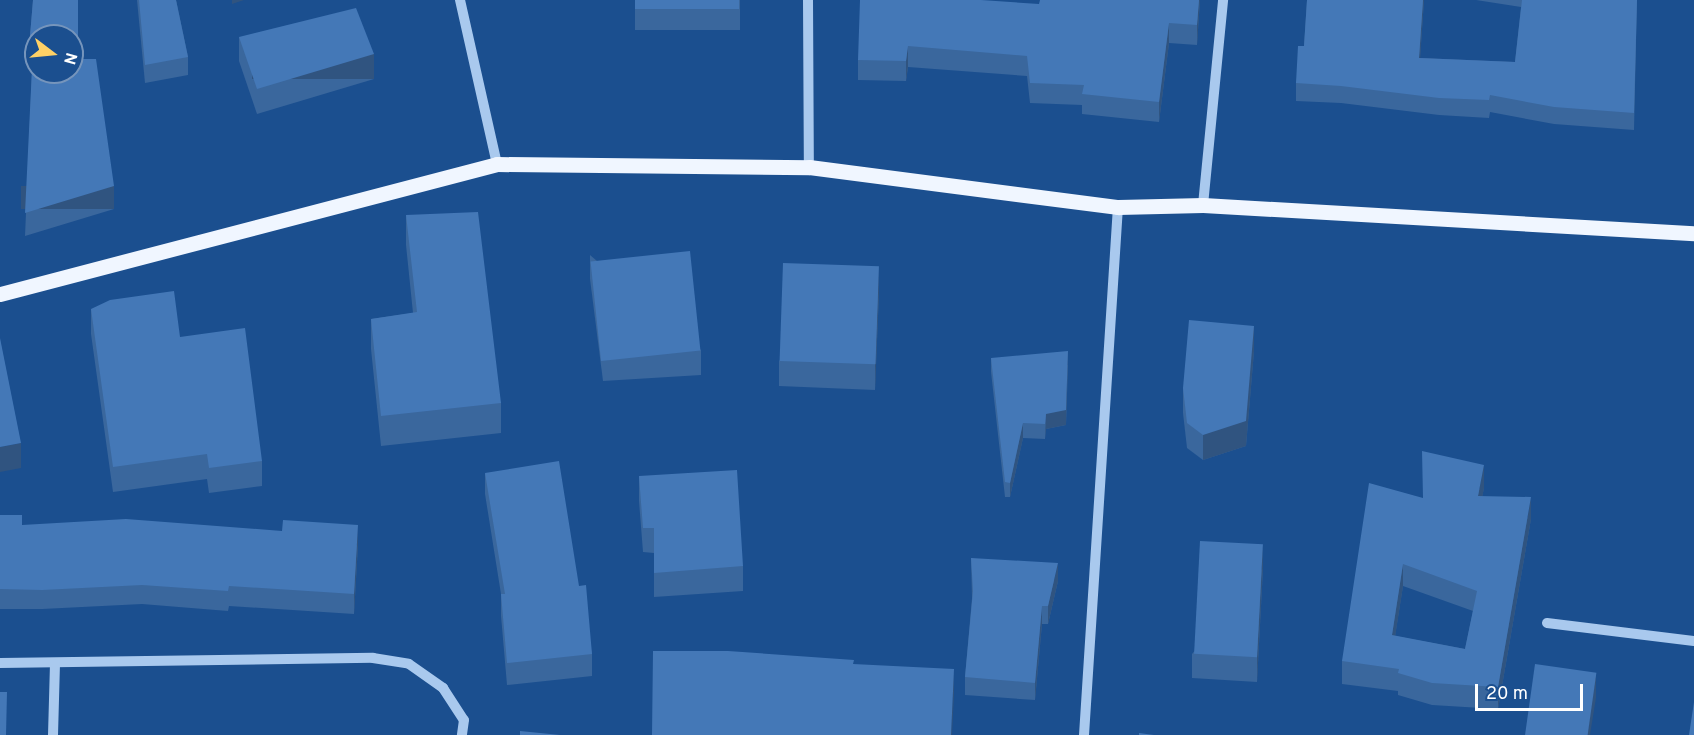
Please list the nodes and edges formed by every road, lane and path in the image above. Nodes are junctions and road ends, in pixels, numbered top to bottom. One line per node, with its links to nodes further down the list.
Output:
1 (460, 0): 4 (street)
2 (808, 0): 5 (street)
3 (1223, 0): 6 (street)
4 (497, 164): 5 (main road); 9 (main road)
5 (809, 167): 7 (main road)
6 (1203, 205): 7 (main road); 8 (main road)
7 (1118, 207): 16 (street)
8 (1694, 233)
9 (0, 294)
10 (1547, 622): 11 (street)
11 (1694, 641)
12 (0, 663): 13 (street)
13 (55, 664): 14 (street); 15 (street)
14 (53, 735)
15 (462, 735)
16 (1084, 735)

